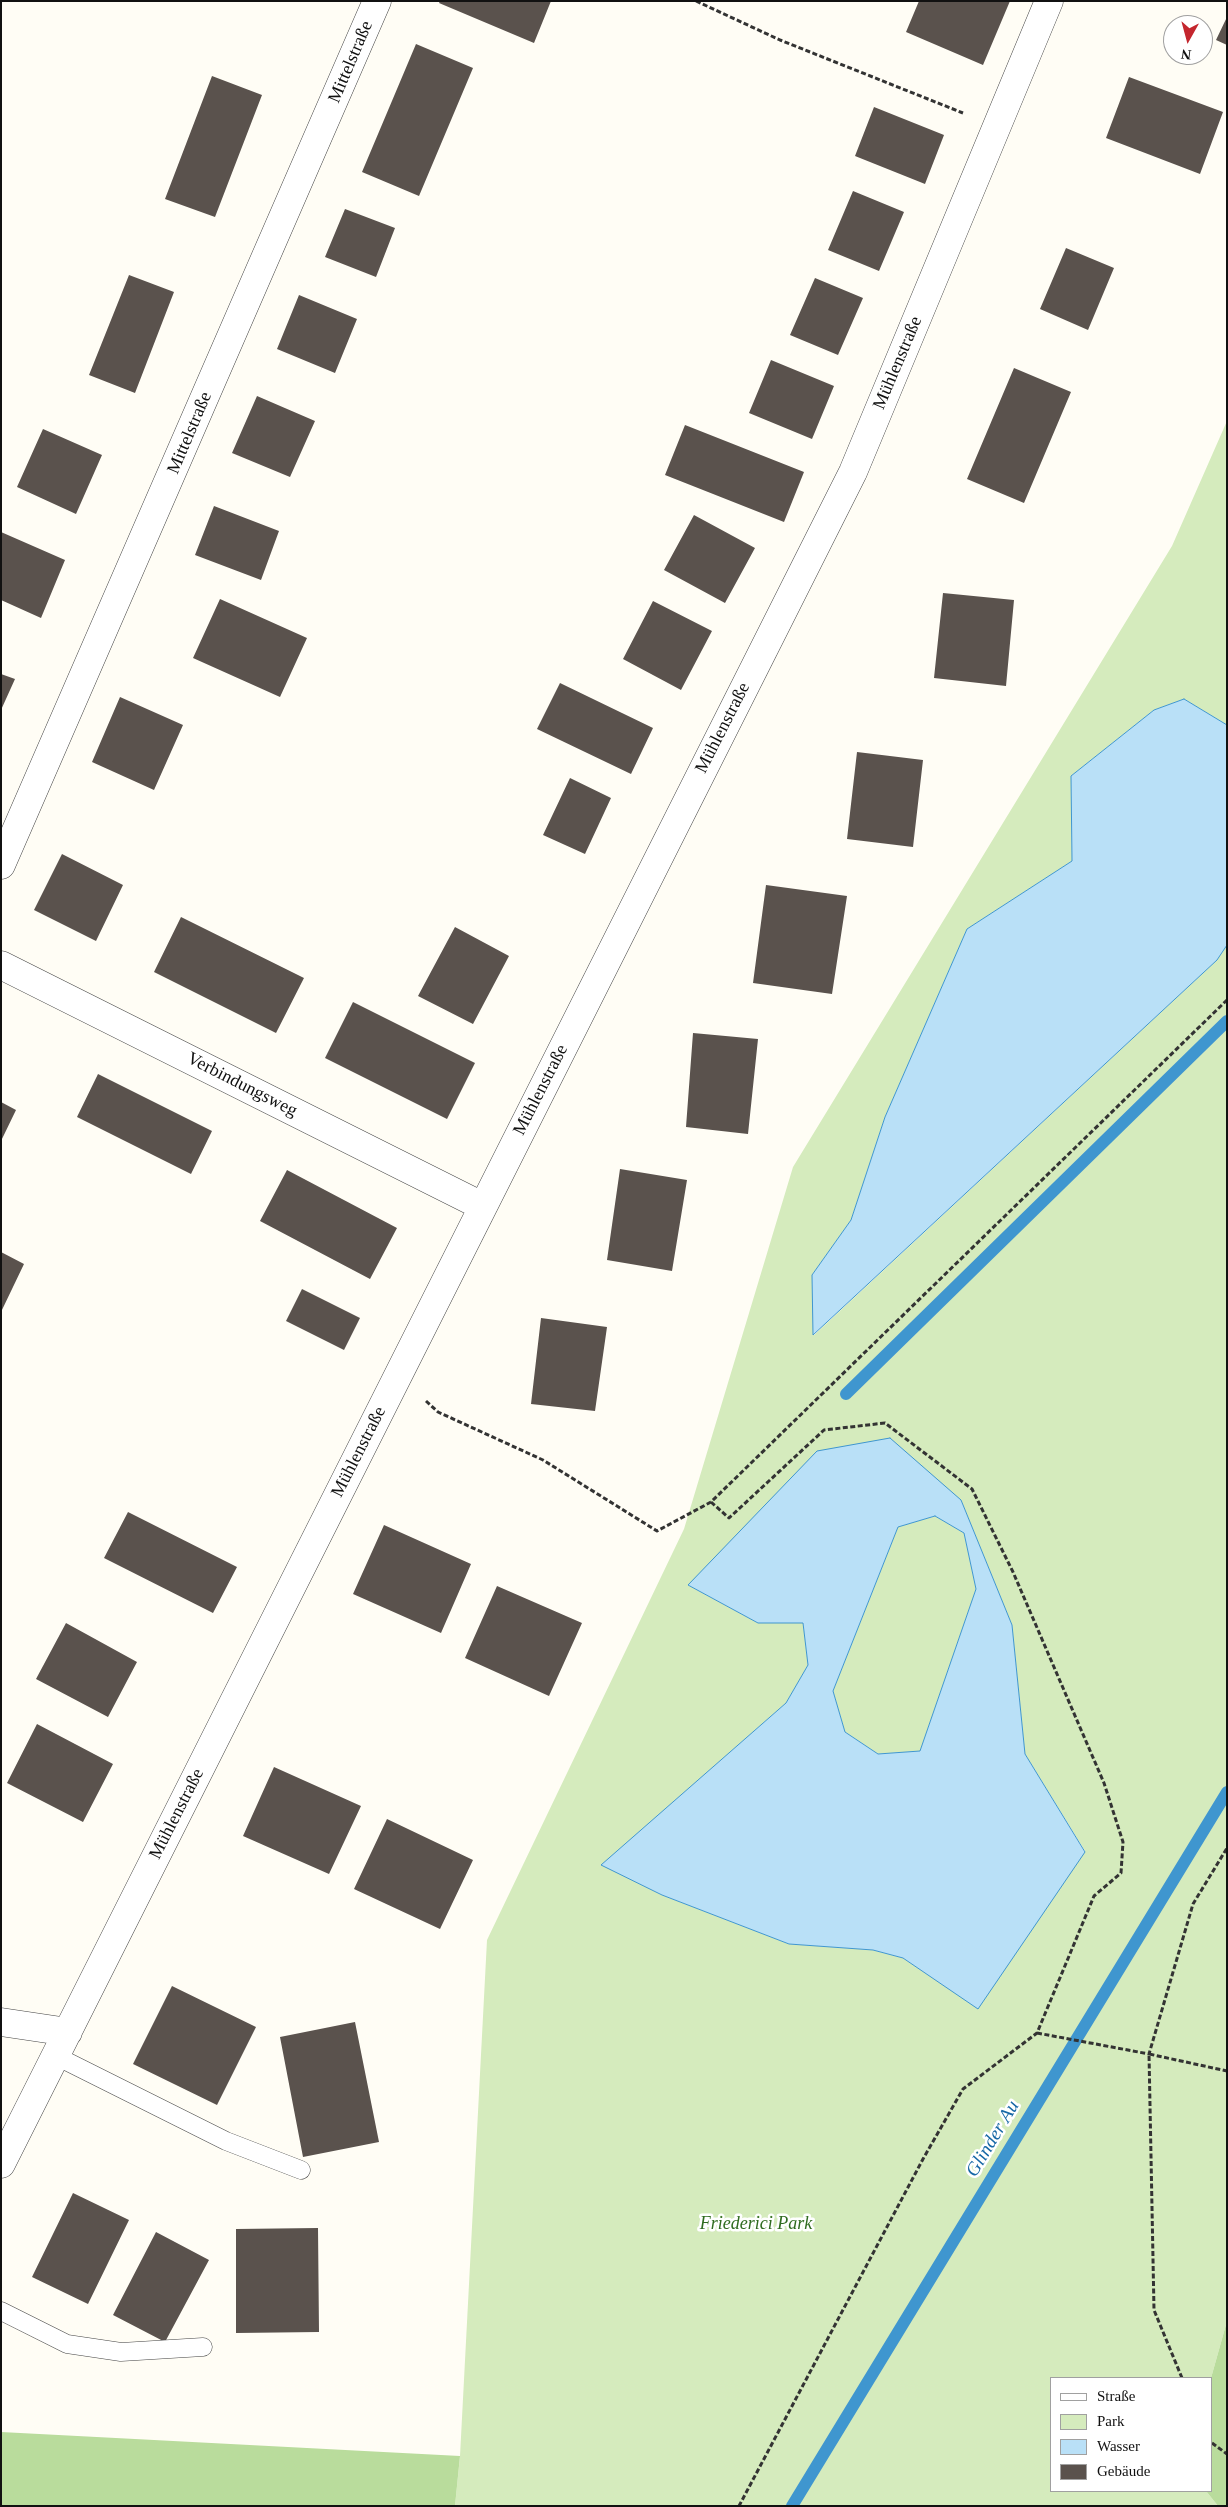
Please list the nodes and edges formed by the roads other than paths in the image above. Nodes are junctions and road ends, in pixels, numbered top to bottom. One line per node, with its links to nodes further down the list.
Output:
1 (377, 1): 3 (street, Mittelstraße)
2 (1049, 1): 5 (street, Mühlenstraße)
3 (1, 865)
4 (1, 965): 5 (street, Verbindungsweg)
5 (482, 1206): 7 (street, Mühlenstraße)
6 (1, 2022): 7 (street)
7 (62, 2044): 8 (street, Mühlenstraße); 9 (lane)
8 (1, 2164)
9 (301, 2170)
10 (1, 2310): 11 (lane)
11 (202, 2347)

